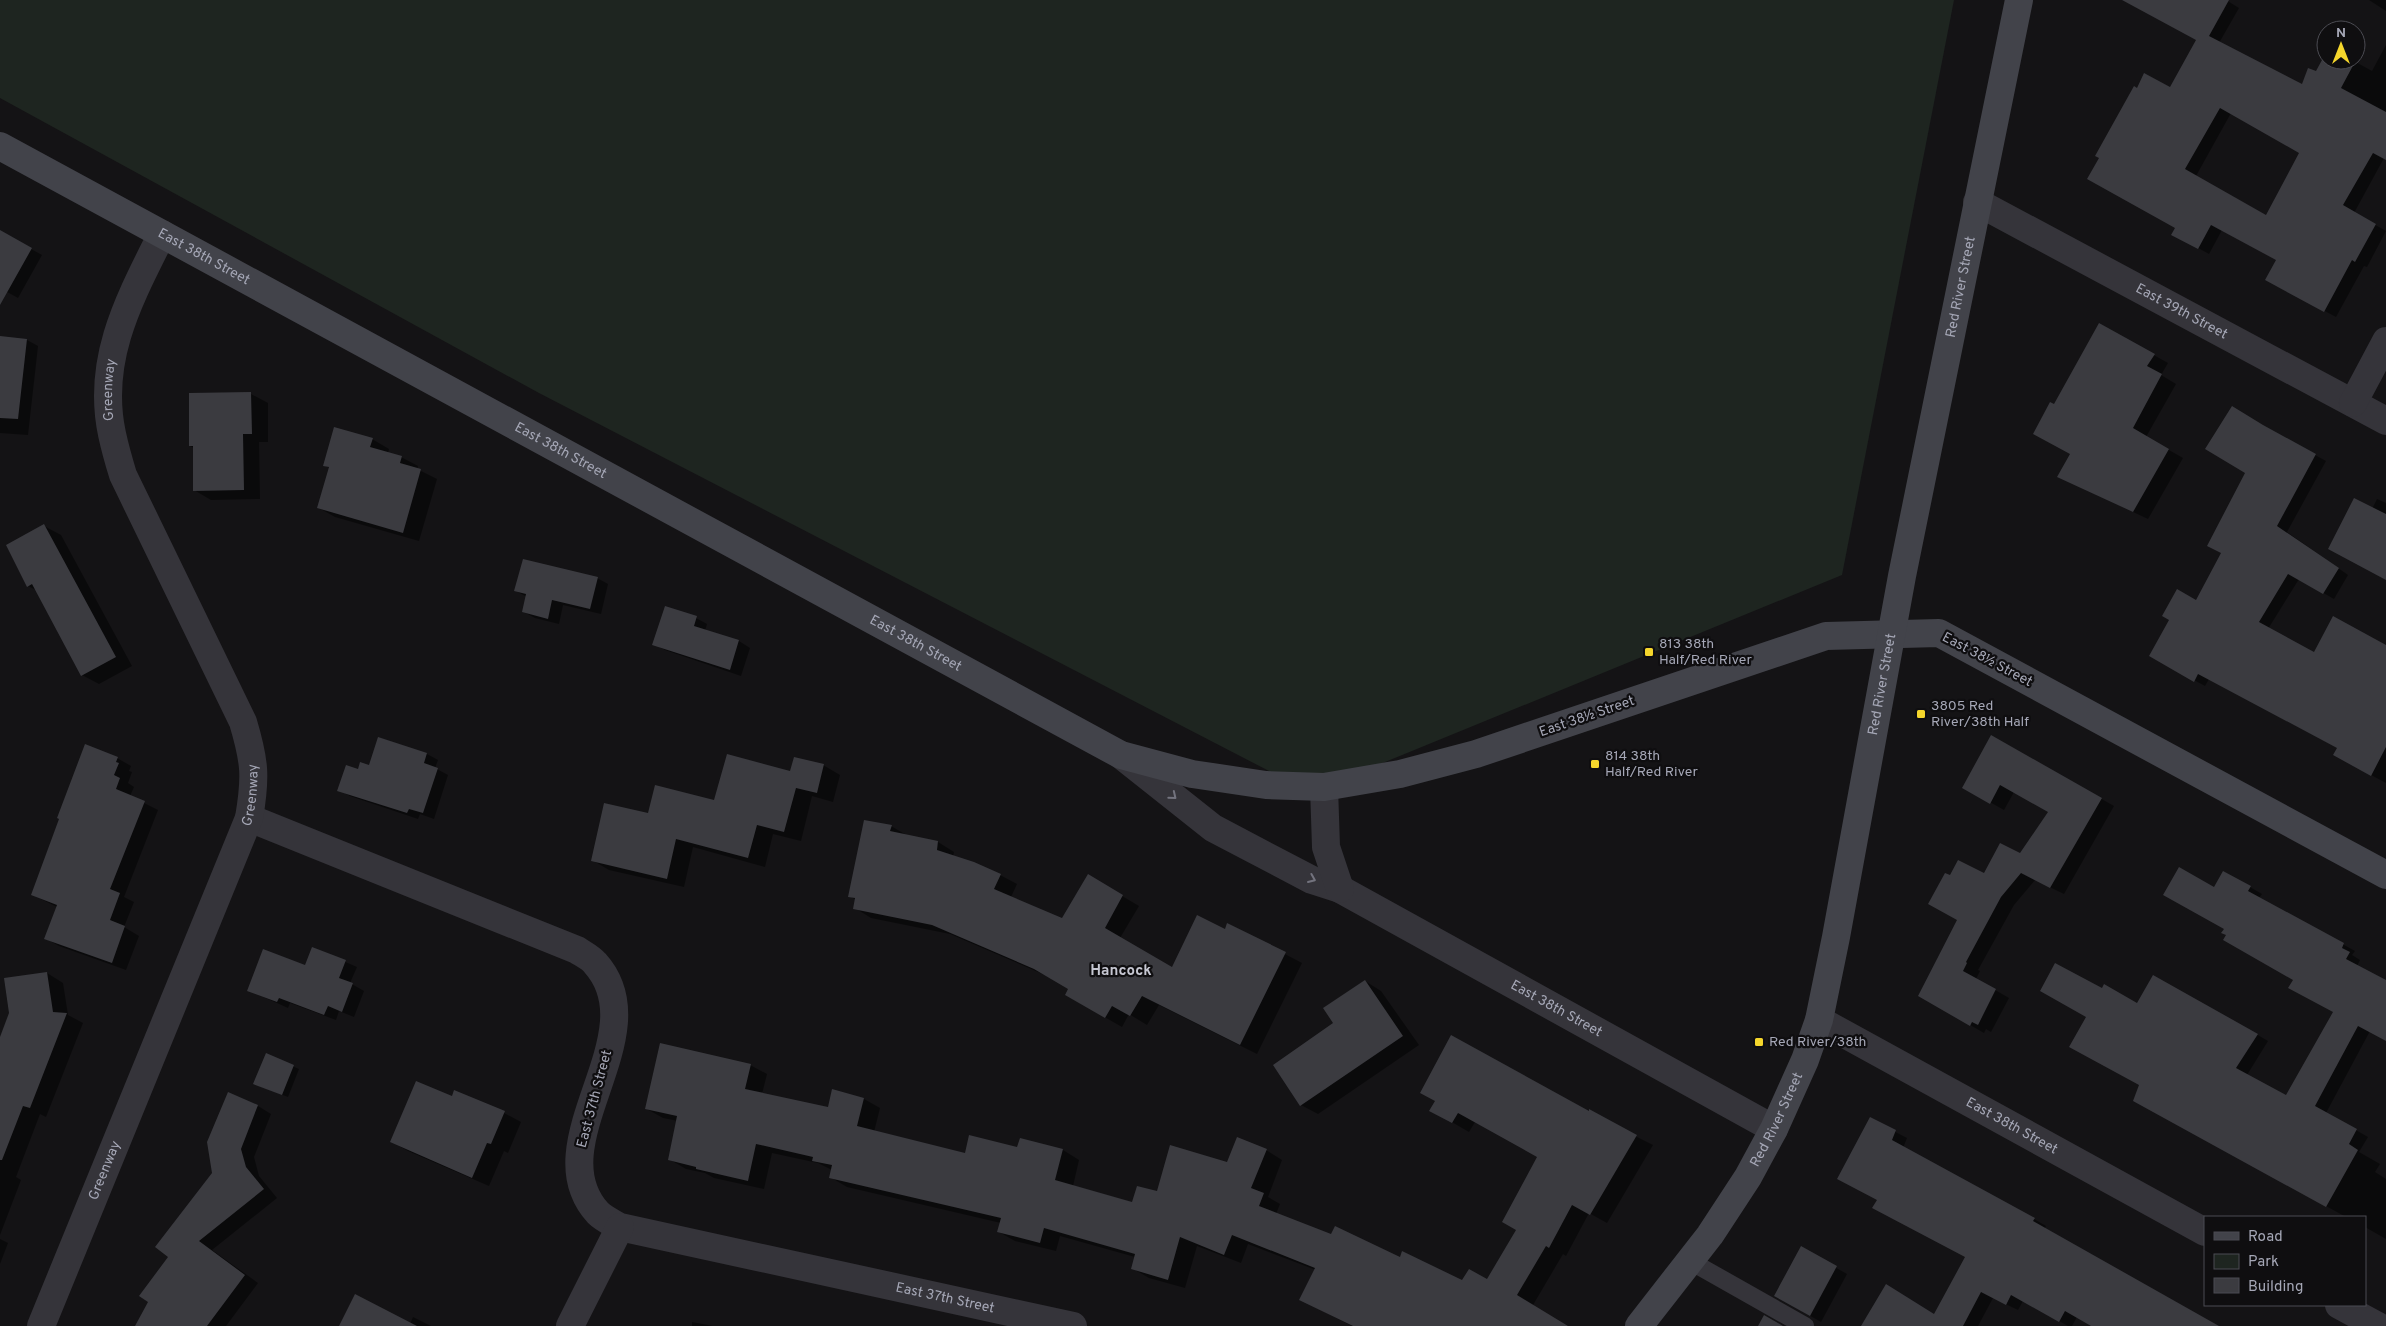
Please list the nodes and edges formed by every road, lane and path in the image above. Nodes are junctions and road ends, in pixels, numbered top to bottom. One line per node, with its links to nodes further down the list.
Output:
1 (2019, 0): 3 (street, Red River Street)
2 (0, 146): 4 (street, East 38th Street)
3 (1977, 202): 6 (street, East 39th Street); 8 (street, Red River Street)
4 (162, 234): 9 (street, East 38th Street); 11 (street, Greenway)
5 (2386, 341): 6 (street)
6 (2353, 403): 7 (street, East 39th Street)
7 (2386, 421)
8 (1891, 635): 10 (street, East 38½ Street); 12 (street, East 38½ Street); 14 (street, Red River Street)
9 (1121, 755): 10 (street, East 38th Street); 13 (street, East 38th Street, one-way to 13)
10 (1324, 787): 13 (street)
11 (248, 818): 16 (street, East 37th Street); 20 (street, Greenway)
12 (2386, 875)
13 (1340, 889): 15 (street, East 38th Street)
14 (1819, 1020): 15 (street, Red River Street); 17 (street, East 38th Street)
15 (1774, 1129): 18 (street, Red River Street)
16 (620, 1227): 21 (street); 22 (street, East 37th Street)
17 (2204, 1231)
18 (1690, 1261): 23 (street, Red River Street); 24 (lane)
19 (2341, 1306): 25 (street)
20 (41, 1326)
21 (570, 1326)
22 (1073, 1326)
23 (1640, 1326)
24 (1805, 1326)
25 (2378, 1326)

